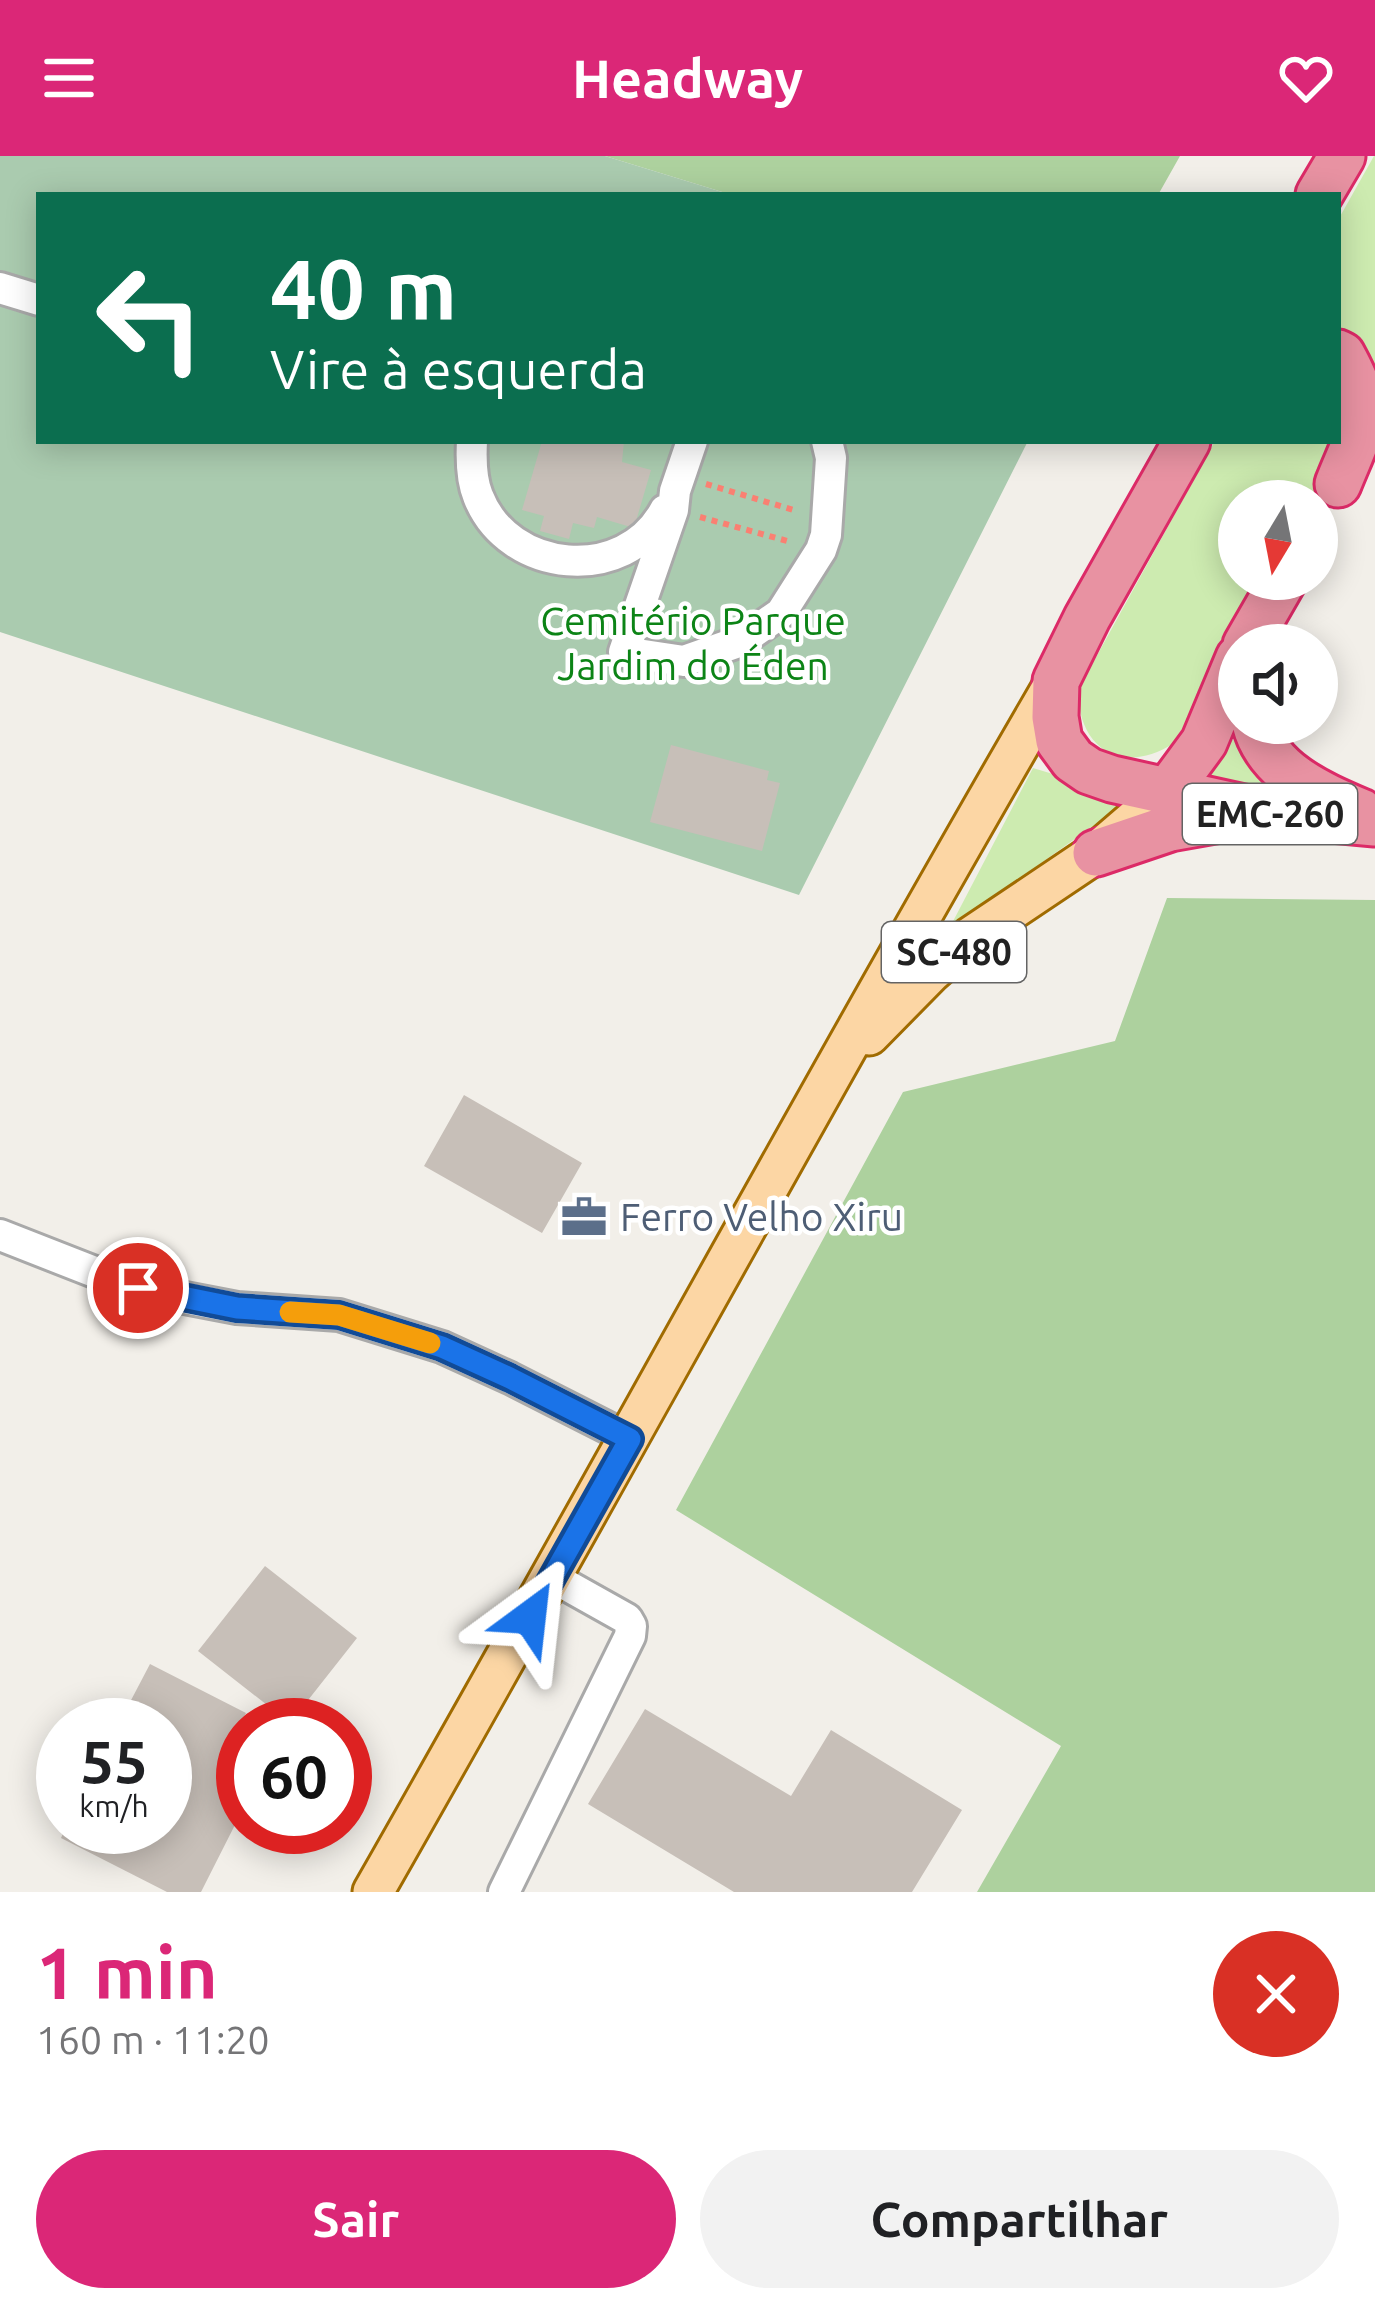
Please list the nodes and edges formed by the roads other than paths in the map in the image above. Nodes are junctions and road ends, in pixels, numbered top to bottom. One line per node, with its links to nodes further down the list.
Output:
1 (1342, 156): 2 (highway)
2 (1321, 192)
3 (0, 288): 4 (street)
4 (36, 299)
5 (1341, 354): 12 (highway)
6 (1375, 433): 13 (highway)
7 (472, 444): 14 (street)
8 (678, 444): 14 (street)
9 (691, 444): 14 (street)
10 (828, 444): 14 (street)
11 (1184, 444): 15 (highway, SC-480)
12 (1338, 480)
13 (1338, 487)
14 (676, 493)
15 (1056, 681): 18 (highway, EMC-260); 22 (main road, SC-480)
16 (1218, 709): 18 (highway, SC-480)
17 (1264, 744): 20 (highway, EMC-260)
18 (1168, 791): 19 (highway, EMC-260); 21 (main road, SC-480)
19 (1266, 813): 20 (highway, EMC-260); 21 (highway)
20 (1375, 820)
21 (1096, 853): 22 (main road, SC-480)
22 (831, 1073): 24 (main road, SC-480)
23 (0, 1235): 24 (street)
24 (630, 1439): 25 (main road, SC-480)
25 (553, 1577): 26 (main road, SC-480); 27 (street)
26 (373, 1892)
27 (504, 1892)

